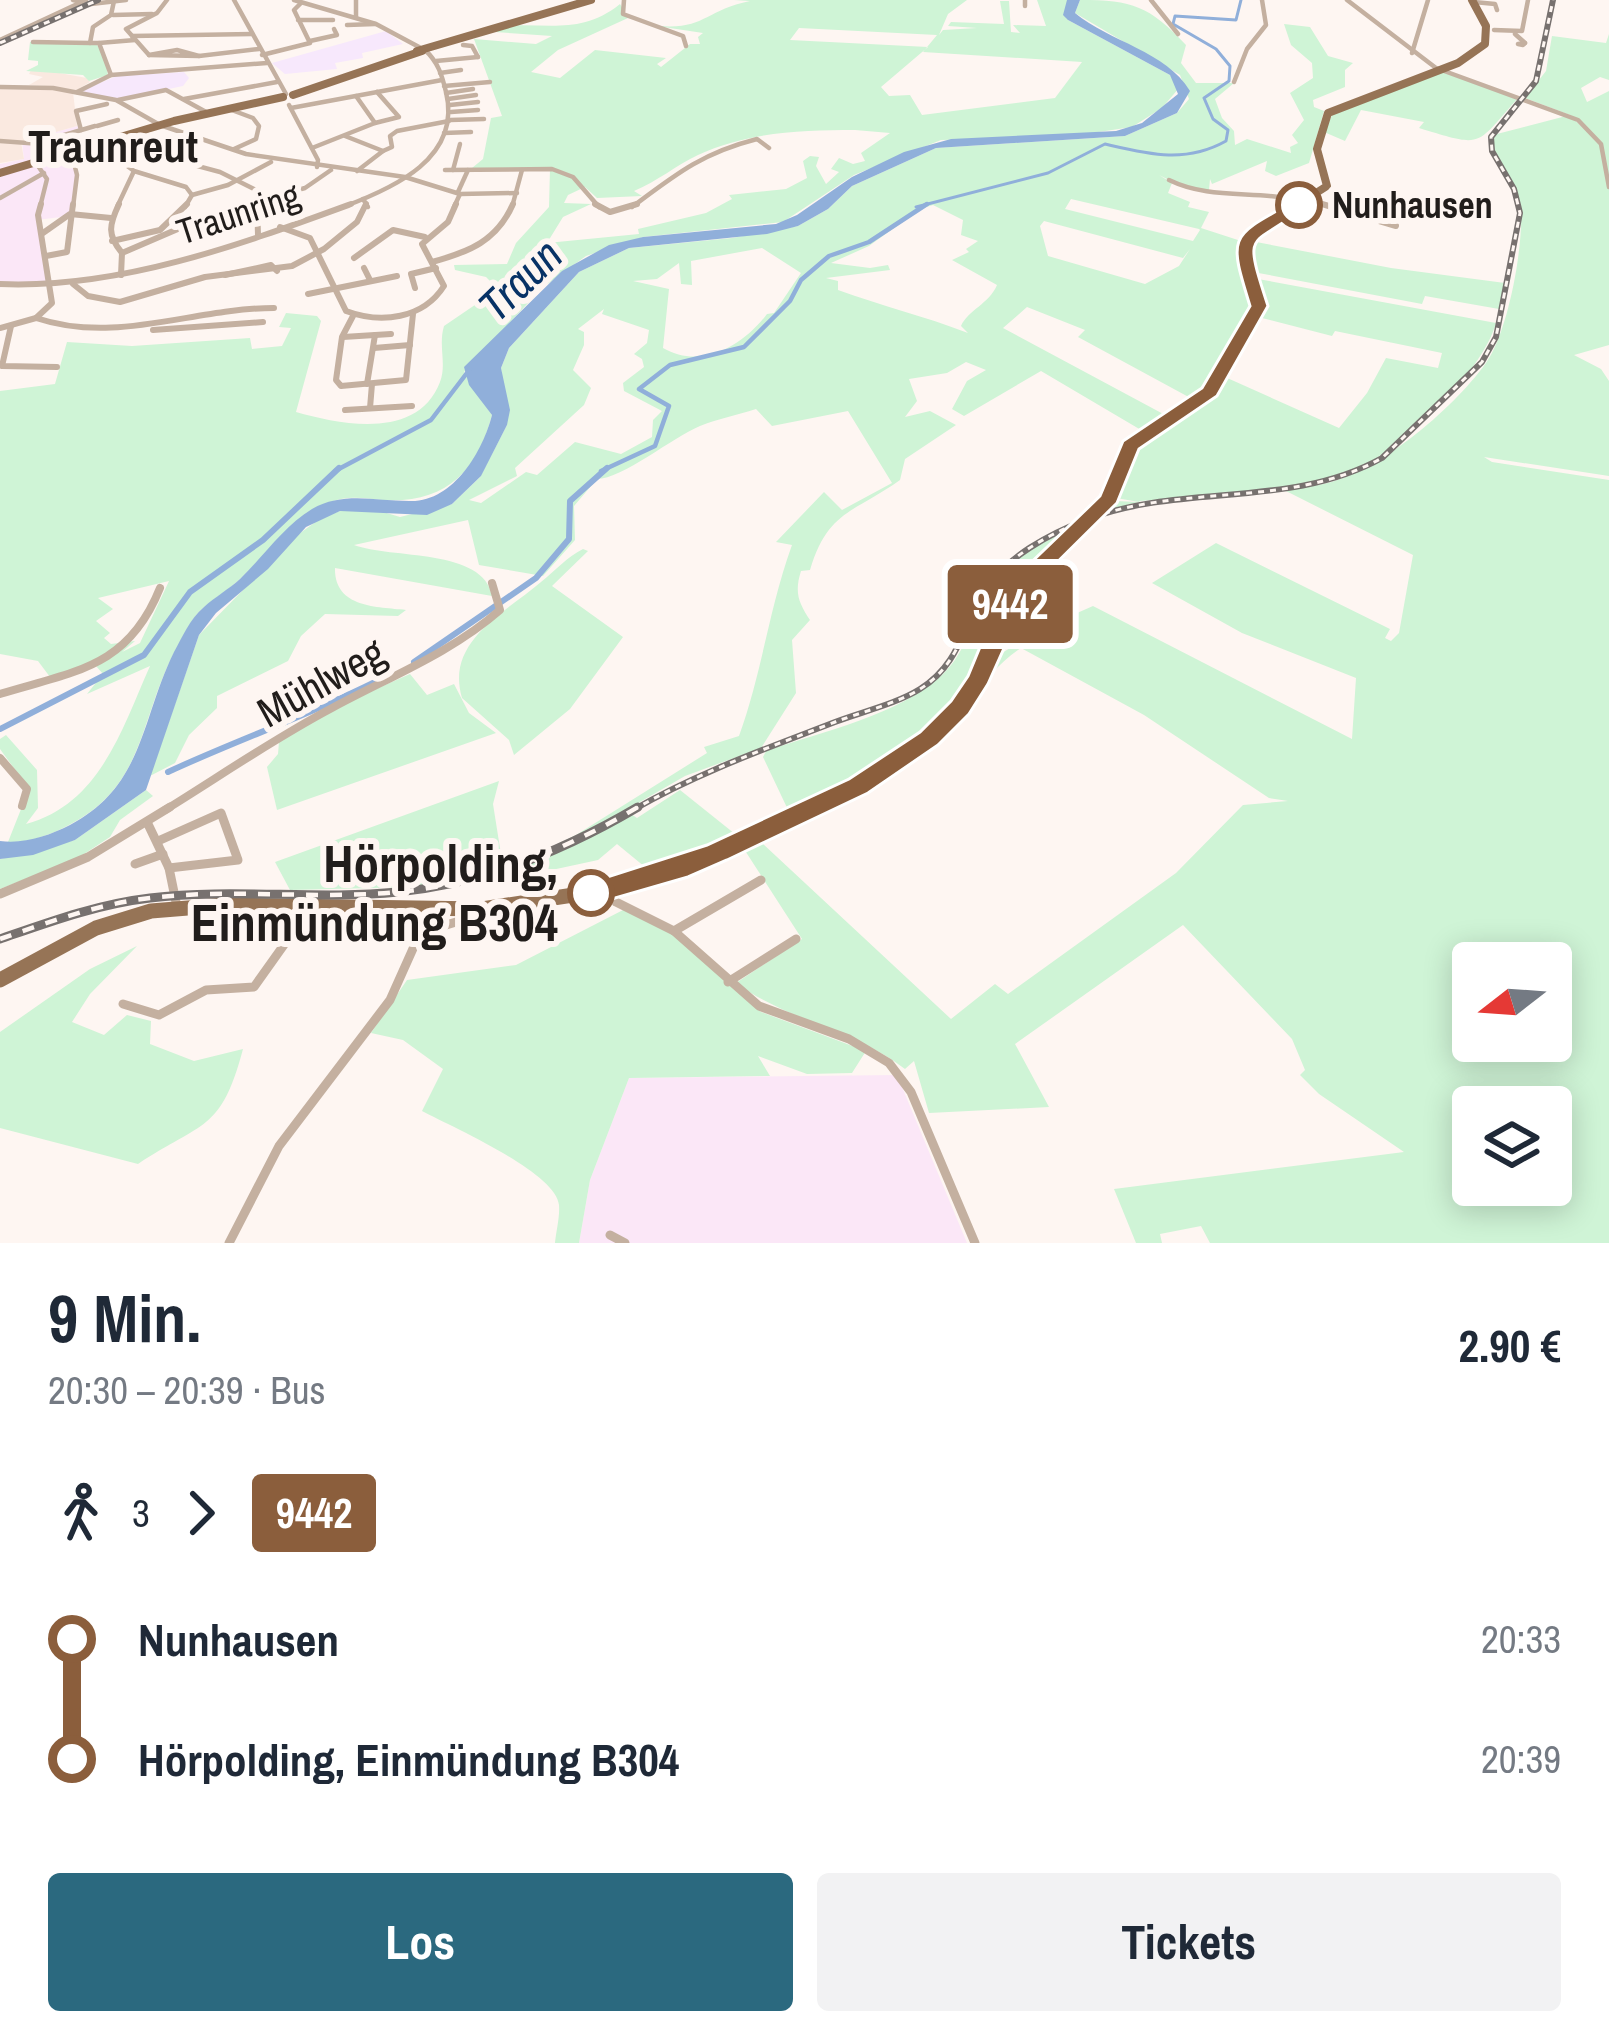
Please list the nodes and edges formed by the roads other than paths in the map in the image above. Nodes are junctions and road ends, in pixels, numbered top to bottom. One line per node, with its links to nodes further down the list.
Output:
1 (127, 0): 15 (street)
2 (167, 0): 17 (street)
3 (234, 0): 27 (street)
4 (356, 0): 19 (street)
5 (591, 0): 41 (main road)
6 (624, 0): 40 (street)
7 (1151, 0): 28 (street)
8 (1262, 0): 56 (street)
9 (1346, 0): 43 (street)
10 (1428, 0): 43 (street)
11 (1528, 0): 26 (street)
12 (80, 1): 15 (street); 32 (street)
13 (296, 1): 19 (street); 20 (street)
14 (1473, 1): 16 (street); 51 (main road)
15 (114, 2): 18 (street)
16 (1497, 10)
17 (153, 14): 18 (street); 30 (street)
18 (111, 15): 35 (street)
19 (356, 17): 22 (street)
20 (298, 20): 21 (street); 33 (street)
21 (333, 20)
22 (376, 24): 23 (street); 41 (street)
23 (347, 25)
24 (334, 29): 31 (street)
25 (1494, 30): 26 (street)
26 (1514, 32): 37 (street)
27 (252, 34): 29 (street); 42 (street)
28 (1178, 34)
29 (220, 35): 30 (street); 44 (street)
30 (134, 38): 36 (street); 45 (street)
31 (326, 39): 33 (street); 39 (street)
32 (0, 40)
33 (310, 41): 42 (street)
34 (33, 42): 35 (street)
35 (90, 43): 36 (street)
36 (99, 43): 53 (street)
37 (1525, 43)
38 (463, 45): 48 (street)
39 (332, 46)
40 (686, 46)
41 (422, 49): 48 (street); 61 (main road)
42 (261, 52): 44 (street); 49 (street)
43 (1412, 53): 51 (street)
44 (213, 54): 46 (street)
45 (149, 55): 46 (street); 47 (street)
46 (200, 56): 47 (street)
47 (190, 57): 52 (street)
48 (436, 61): 63 (street)
49 (267, 63): 52 (street); 54 (street)
50 (461, 70): 63 (street)
51 (1442, 70): 102 (street); 109 (main road)
52 (183, 71): 53 (street)
53 (111, 75): 58 (street)
54 (277, 82): 61 (street); 62 (street)
55 (490, 82): 63 (street)
56 (1234, 82)
57 (0, 86): 58 (street)
58 (76, 92): 64 (street); 67 (street)
59 (377, 92): 60 (street); 63 (street); 71 (street)
60 (356, 96): 61 (street); 71 (street)
61 (288, 98): 66 (main road); 82 (street)
62 (184, 99): 64 (street); 68 (street)
63 (447, 99): 63 (street); 70 (street); 75 (street, Traunring); 85 (street)
64 (116, 100): 72 (street)
65 (107, 104): 67 (street)
66 (229, 109): 68 (main road); 84 (street)
67 (76, 111): 73 (street)
68 (208, 113): 72 (main road)
69 (118, 119): 73 (street)
70 (484, 119)
71 (375, 123): 77 (street)
72 (160, 125): 76 (street); 81 (main road)
73 (81, 130): 79 (street)
74 (471, 132): 75 (street)
75 (444, 133): 99 (street, Traunring)
76 (193, 135): 84 (street); 86 (street)
77 (345, 136): 82 (street); 85 (street)
78 (0, 142): 79 (street)
79 (36, 144): 87 (street)
80 (460, 144): 93 (street)
81 (100, 147): 87 (main road); 90 (street)
82 (312, 148): 91 (street)
83 (769, 148): 94 (street)
84 (233, 150): 88 (street)
85 (383, 151): 96 (street)
86 (149, 153): 90 (street); 100 (street)
87 (72, 157): 89 (main road); 110 (street)
88 (272, 161): 91 (street); 100 (street)
89 (36, 163): 97 (main road); 98 (street)
90 (119, 164): 95 (street)
91 (317, 167): 92 (street)
92 (332, 169): 96 (street); 108 (street)
93 (468, 170): 94 (street); 103 (street)
94 (522, 170): 104 (street)
95 (134, 171): 105 (street); 111 (street)
96 (356, 172): 99 (street)
97 (0, 173)
98 (44, 173): 106 (street); 114 (street)
99 (405, 178): 103 (street); 107 (street, Traunring)
100 (236, 179): 105 (street); 108 (street)
101 (1169, 180): 109 (street)
102 (1609, 187)
103 (459, 193): 104 (street); 116 (street)
104 (517, 193): 123 (street)
105 (192, 195): 117 (street)
106 (0, 197)
107 (361, 198): 113 (street, Traunring); 119 (street)
108 (258, 200): 115 (street); 118 (street)
109 (1306, 201): 112 (street); 166 (main road)
110 (70, 214): 111 (street); 114 (street); 120 (street)
111 (110, 218): 117 (street)
112 (1396, 226)
113 (280, 227): 115 (street, Traunring); 119 (street)
114 (43, 233): 120 (street)
115 (258, 235): 122 (street, Traunring)
116 (426, 237): 121 (street); 123 (street)
117 (112, 241): 118 (street)
118 (122, 254): 125 (street)
119 (320, 254): 127 (street); 132 (street)
120 (46, 256): 131 (street)
121 (354, 258)
122 (186, 260): 125 (street, Traunring); 127 (street)
123 (434, 265): 133 (street); 136 (street)
124 (364, 268): 128 (street)
125 (121, 275): 129 (street, Traunring)
126 (397, 276): 128 (street)
127 (204, 277): 129 (street)
128 (370, 280): 132 (street)
129 (74, 284): 131 (street, Traunring)
130 (2, 286): 131 (street, Traunring)
131 (52, 286): 139 (street)
132 (334, 288): 134 (street); 137 (street)
133 (415, 288)
134 (308, 295)
135 (274, 308): 143 (street)
136 (413, 313): 138 (street); 147 (street)
137 (353, 316): 138 (street); 146 (street)
138 (394, 316): 144 (street)
139 (37, 318): 141 (street); 143 (street)
140 (263, 322): 143 (street)
141 (11, 326): 142 (street); 150 (street)
142 (0, 328)
143 (139, 330)
144 (391, 334): 145 (street); 149 (street)
145 (375, 335): 146 (street); 148 (street)
146 (343, 337): 151 (street)
147 (410, 345): 149 (street); 151 (street)
148 (374, 347): 149 (street); 151 (street)
149 (388, 347)
150 (57, 367)
151 (370, 384): 153 (street)
152 (412, 406): 153 (street)
153 (370, 409): 154 (street)
154 (345, 410)
155 (492, 583): 160 (street, Mühlweg)
156 (160, 588): 157 (street)
157 (0, 694)
158 (0, 758): 159 (street)
159 (22, 806)
160 (147, 821): 161 (street); 167 (street, Mühlweg)
161 (158, 842): 162 (street); 164 (street)
162 (163, 854): 163 (street); 164 (street)
163 (135, 864)
164 (169, 868): 168 (street)
165 (760, 880): 171 (street)
166 (606, 890): 169 (main road); 171 (street)
167 (0, 894)
168 (177, 907): 169 (main road); 173 (main road)
169 (482, 909): 170 (street)
170 (423, 930): 175 (street); 177 (street)
171 (674, 931): 174 (street)
172 (796, 939): 174 (street)
173 (0, 980)
174 (728, 982): 179 (street)
175 (123, 1004)
176 (610, 1235): 178 (street)
177 (229, 1243)
178 (625, 1243)
179 (975, 1243)

